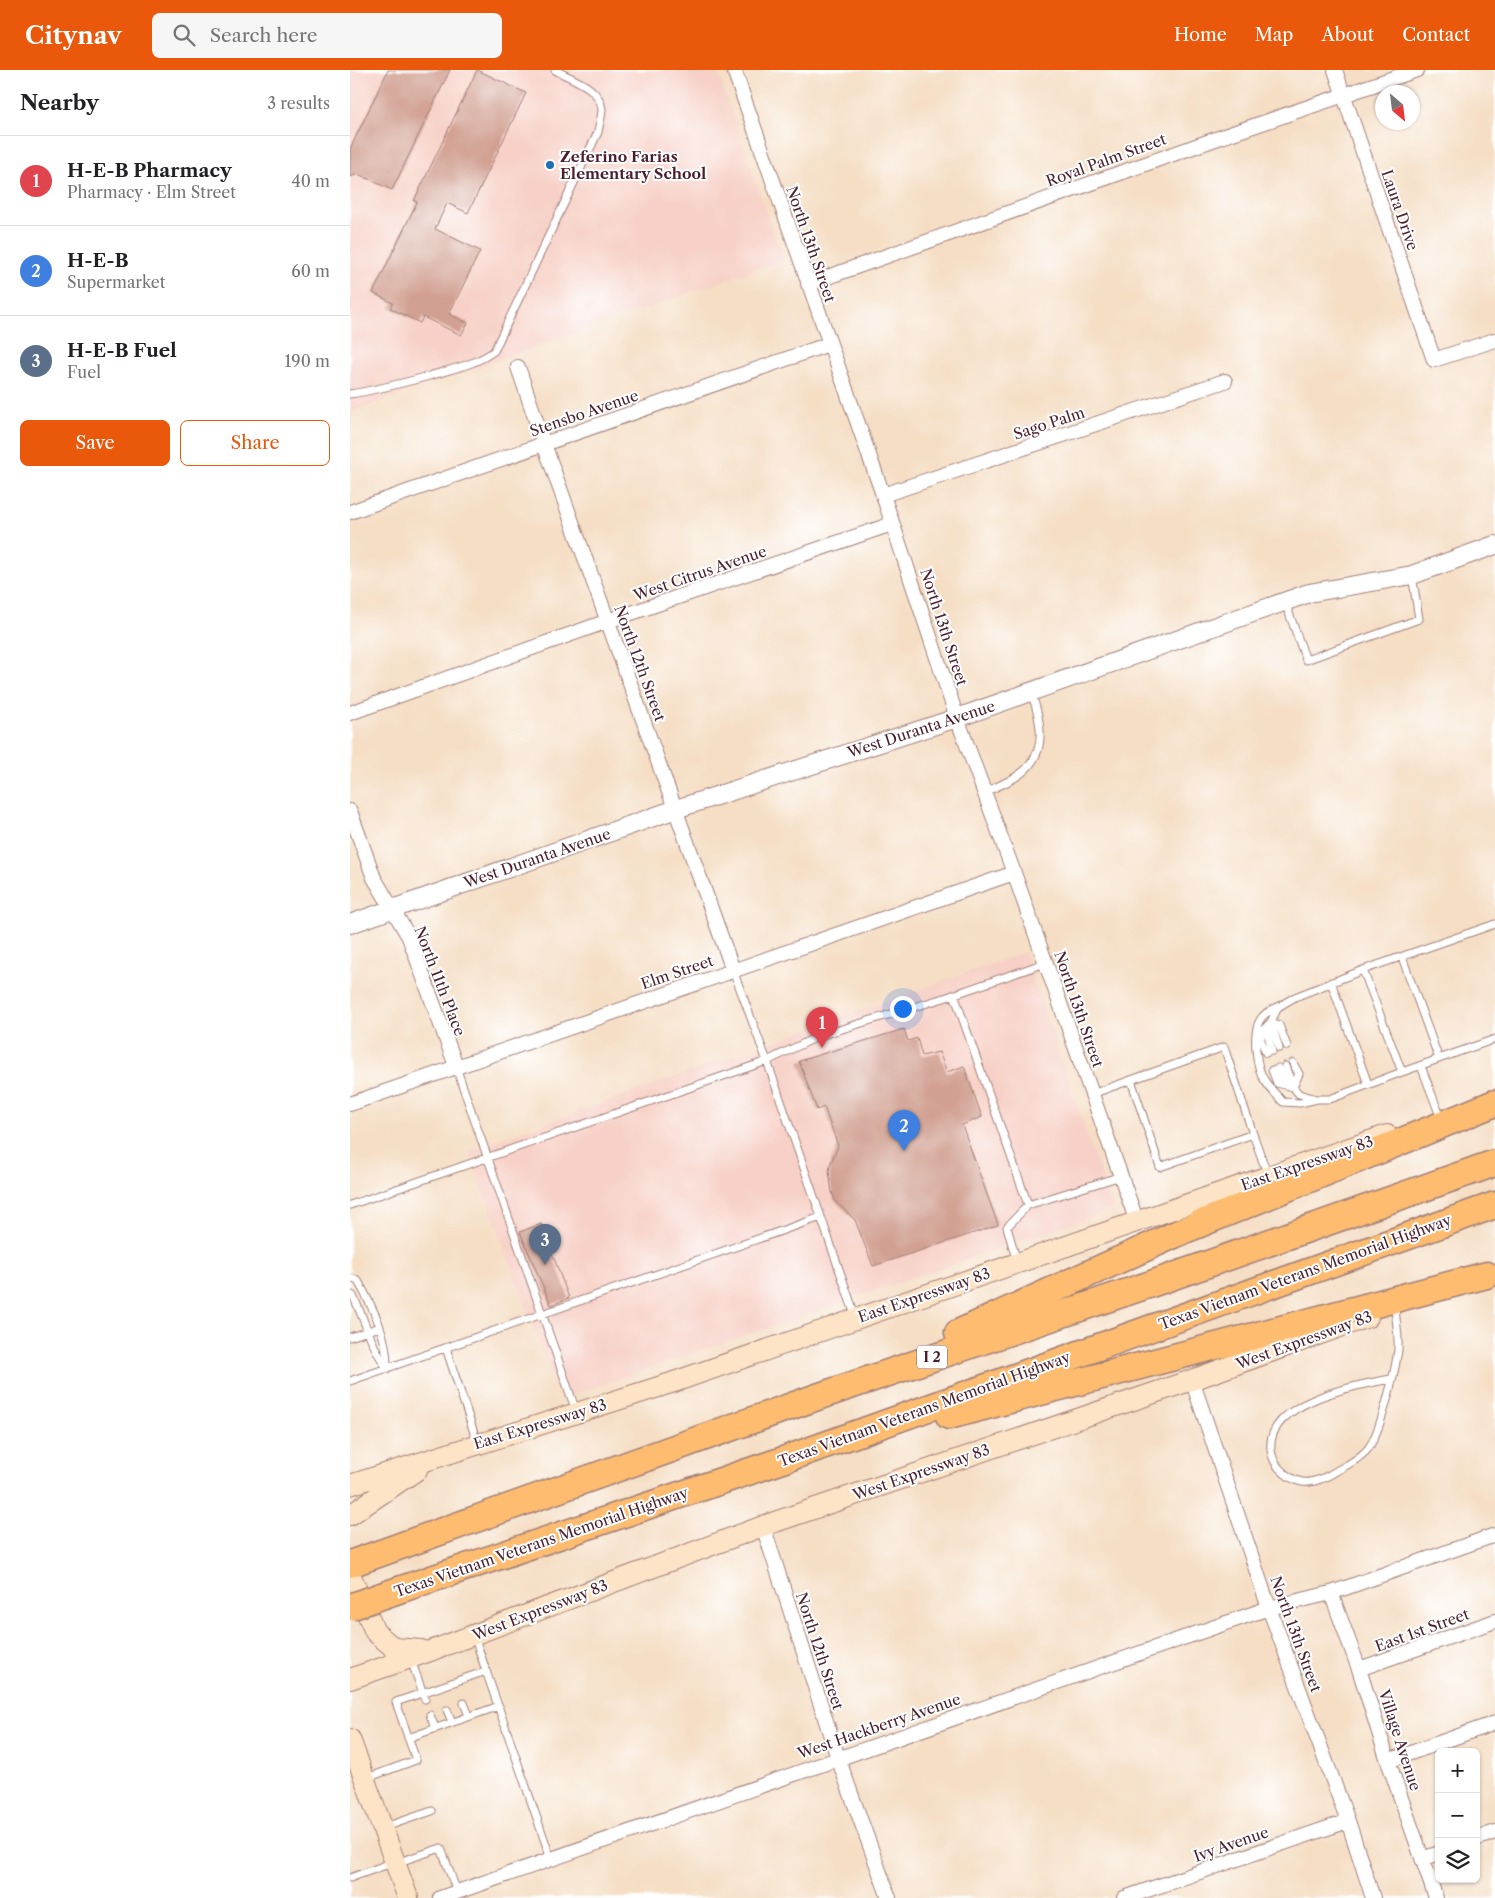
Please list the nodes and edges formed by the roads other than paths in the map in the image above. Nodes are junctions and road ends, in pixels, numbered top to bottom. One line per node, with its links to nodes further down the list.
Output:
1 (556, 70): 11 (lane)
2 (734, 70): 6 (street, North 13th Street)
3 (1335, 70): 5 (street, Laura Drive)
4 (1417, 70): 5 (street, Royal Palm Street)
5 (1344, 96): 6 (street, Royal Palm Street); 7 (street, Laura Drive)
6 (808, 284): 8 (street, North 13th Street)
7 (1495, 340)
8 (829, 344): 12 (street, Stensbo Avenue); 13 (street, North 13th Street)
9 (518, 367): 12 (street, North 12th Street)
10 (1225, 381): 13 (street, Sago Palm)
11 (350, 394)
12 (544, 444): 14 (street, Stensbo Avenue); 19 (street, North 12th Street)
13 (883, 495): 15 (street, North 13th Street)
14 (350, 512)
15 (892, 524): 19 (street, West Citrus Avenue); 22 (street, North 13th Street)
16 (1495, 545): 17 (street, West Duranta Avenue)
17 (1412, 575): 18 (street, West Duranta Avenue); 18 (lane)
18 (1285, 602): 20 (street, West Duranta Avenue)
19 (608, 621): 21 (street, West Citrus Avenue); 24 (street, North 12th Street)
20 (1031, 692): 22 (street, West Duranta Avenue); 23 (lane)
21 (350, 713)
22 (957, 718): 23 (street, North 13th Street); 24 (street, West Duranta Avenue)
23 (985, 792): 26 (street, North 13th Street)
24 (676, 810): 27 (street, West Duranta Avenue); 32 (street, North 12th Street)
25 (350, 811): 27 (street, North 11th Place)
26 (1014, 873): 31 (street, North 13th Street); 32 (street, Elm Street)
27 (391, 909): 28 (street, West Duranta Avenue); 43 (street, North 11th Place)
28 (350, 924)
29 (1495, 924): 30 (lane)
30 (1402, 957): 33 (lane); 40 (lane)
31 (1045, 963): 35 (lane); 49 (street, North 13th Street)
32 (733, 970): 41 (lane); 43 (street, Elm Street)
33 (1363, 970): 34 (lane); 45 (lane)
34 (1331, 982): 36 (lane); 47 (lane)
35 (954, 994): 41 (lane); 61 (lane)
36 (1278, 1006): 37 (lane); 51 (lane)
37 (1271, 1022): 37 (lane); 39 (lane)
38 (1495, 1039): 40 (lane)
39 (1287, 1046)
40 (1439, 1059): 44 (lane)
41 (767, 1060): 56 (lane); 63 (lane)
42 (1294, 1063): 48 (lane)
43 (456, 1066): 53 (street, Elm Street); 56 (lane)
44 (1421, 1066): 45 (lane); 54 (lane)
45 (1402, 1072): 47 (lane)
46 (1131, 1080): 49 (lane); 55 (lane); 55 (lane)
47 (1368, 1084): 51 (lane)
48 (1293, 1087): 48 (lane); 51 (lane)
49 (1092, 1094): 58 (street, North 13th Street)
50 (1495, 1097): 54 (main road, East Expressway 83)
51 (1316, 1099)
52 (1495, 1103): 80 (highway)
53 (350, 1104)
54 (1440, 1116): 59 (main road, East Expressway 83)
55 (1253, 1134): 59 (lane)
56 (487, 1158): 60 (lane); 70 (lane)
57 (1495, 1163): 80 (highway, I 2)
58 (1121, 1176): 61 (lane); 64 (street, North 13th Street)
59 (1268, 1176): 64 (main road, East Expressway 83)
60 (350, 1205)
61 (1028, 1205): 65 (lane)
62 (1495, 1205): 84 (highway, Texas Vietnam Veterans Memorial Highway)
63 (821, 1217): 70 (lane); 71 (lane)
64 (1137, 1222): 65 (main road, East Expressway 83)
65 (1018, 1263): 71 (main road, East Expressway 83)
66 (1491, 1274): 69 (main road, West Expressway 83); 84 (highway)
67 (350, 1278): 72 (lane)
68 (350, 1294): 73 (lane)
69 (1395, 1308): 77 (lane); 78 (main road, West Expressway 83)
70 (542, 1315): 75 (lane); 81 (lane)
71 (856, 1318): 81 (main road, East Expressway 83)
72 (380, 1327): 73 (lane); 76 (lane)
73 (368, 1331): 74 (lane); 76 (lane)
74 (350, 1337)
75 (446, 1348): 76 (lane); 82 (lane)
76 (387, 1368): 79 (lane)
77 (1391, 1379): 77 (lane)
78 (1192, 1380): 87 (main road, West Expressway 83); 93 (street, North 13th Street)
79 (350, 1381)
80 (817, 1397): 89 (highway, I 2)
81 (576, 1413): 82 (main road, East Expressway 83)
82 (478, 1444): 83 (main road, East Expressway 83)
83 (437, 1456): 85 (main road, East Expressway 83); 86 (main road)
84 (784, 1460): 92 (highway, Texas Vietnam Veterans Memorial Highway, bridge)
85 (350, 1485)
86 (350, 1515)
87 (763, 1526): 95 (main road, West Expressway 83); 112 (street, North 12th Street)
88 (1495, 1535): 91 (street, West Hackberry Avenue)
89 (361, 1560)
90 (350, 1574): 96 (main road)
91 (1331, 1593): 93 (street, West Hackberry Avenue); 98 (street, Village Avenue)
92 (350, 1606)
93 (1269, 1608): 112 (street, West Hackberry Avenue); 116 (street, North 13th Street)
94 (1495, 1621): 98 (street, East 1st Street)
95 (474, 1634): 96 (main road, West Expressway 83); 99 (lane)
96 (433, 1650): 97 (main road, West Expressway 83)
97 (410, 1657): 100 (main road, West Expressway 83); 101 (lane)
98 (1359, 1669): 113 (street, Village Avenue)
99 (486, 1671): 101 (lane); 103 (lane)
100 (350, 1678)
101 (424, 1696): 110 (lane)
102 (464, 1703): 106 (lane)
103 (499, 1706): 106 (lane); 121 (lane)
104 (448, 1710): 107 (lane)
105 (430, 1715): 109 (lane)
106 (469, 1716): 107 (lane)
107 (452, 1722): 109 (lane)
108 (1495, 1723): 113 (street)
109 (435, 1728): 110 (lane)
110 (408, 1738): 114 (lane)
111 (350, 1740): 114 (main road)
112 (838, 1758): 121 (street, West Hackberry Avenue); 128 (street, North 12th Street)
113 (1388, 1761): 122 (street, Village Avenue)
114 (362, 1778): 117 (main road)
115 (432, 1811): 117 (lane)
116 (1348, 1821): 129 (street, Ivy Avenue); 130 (street, North 13th Street)
117 (382, 1828): 123 (main road)
118 (1495, 1832): 119 (street)
119 (1479, 1838)
120 (1435, 1855): 122 (street)
121 (551, 1859): 125 (street, West Hackberry Avenue)
122 (1424, 1859): 131 (street, Village Avenue)
123 (395, 1863): 124 (lane); 125 (lane); 126 (main road)
124 (350, 1878)
125 (457, 1892): 127 (street, West Hackberry Avenue)
126 (408, 1898)
127 (440, 1898)
128 (889, 1898)
129 (1124, 1898)
130 (1373, 1898)
131 (1436, 1898)

